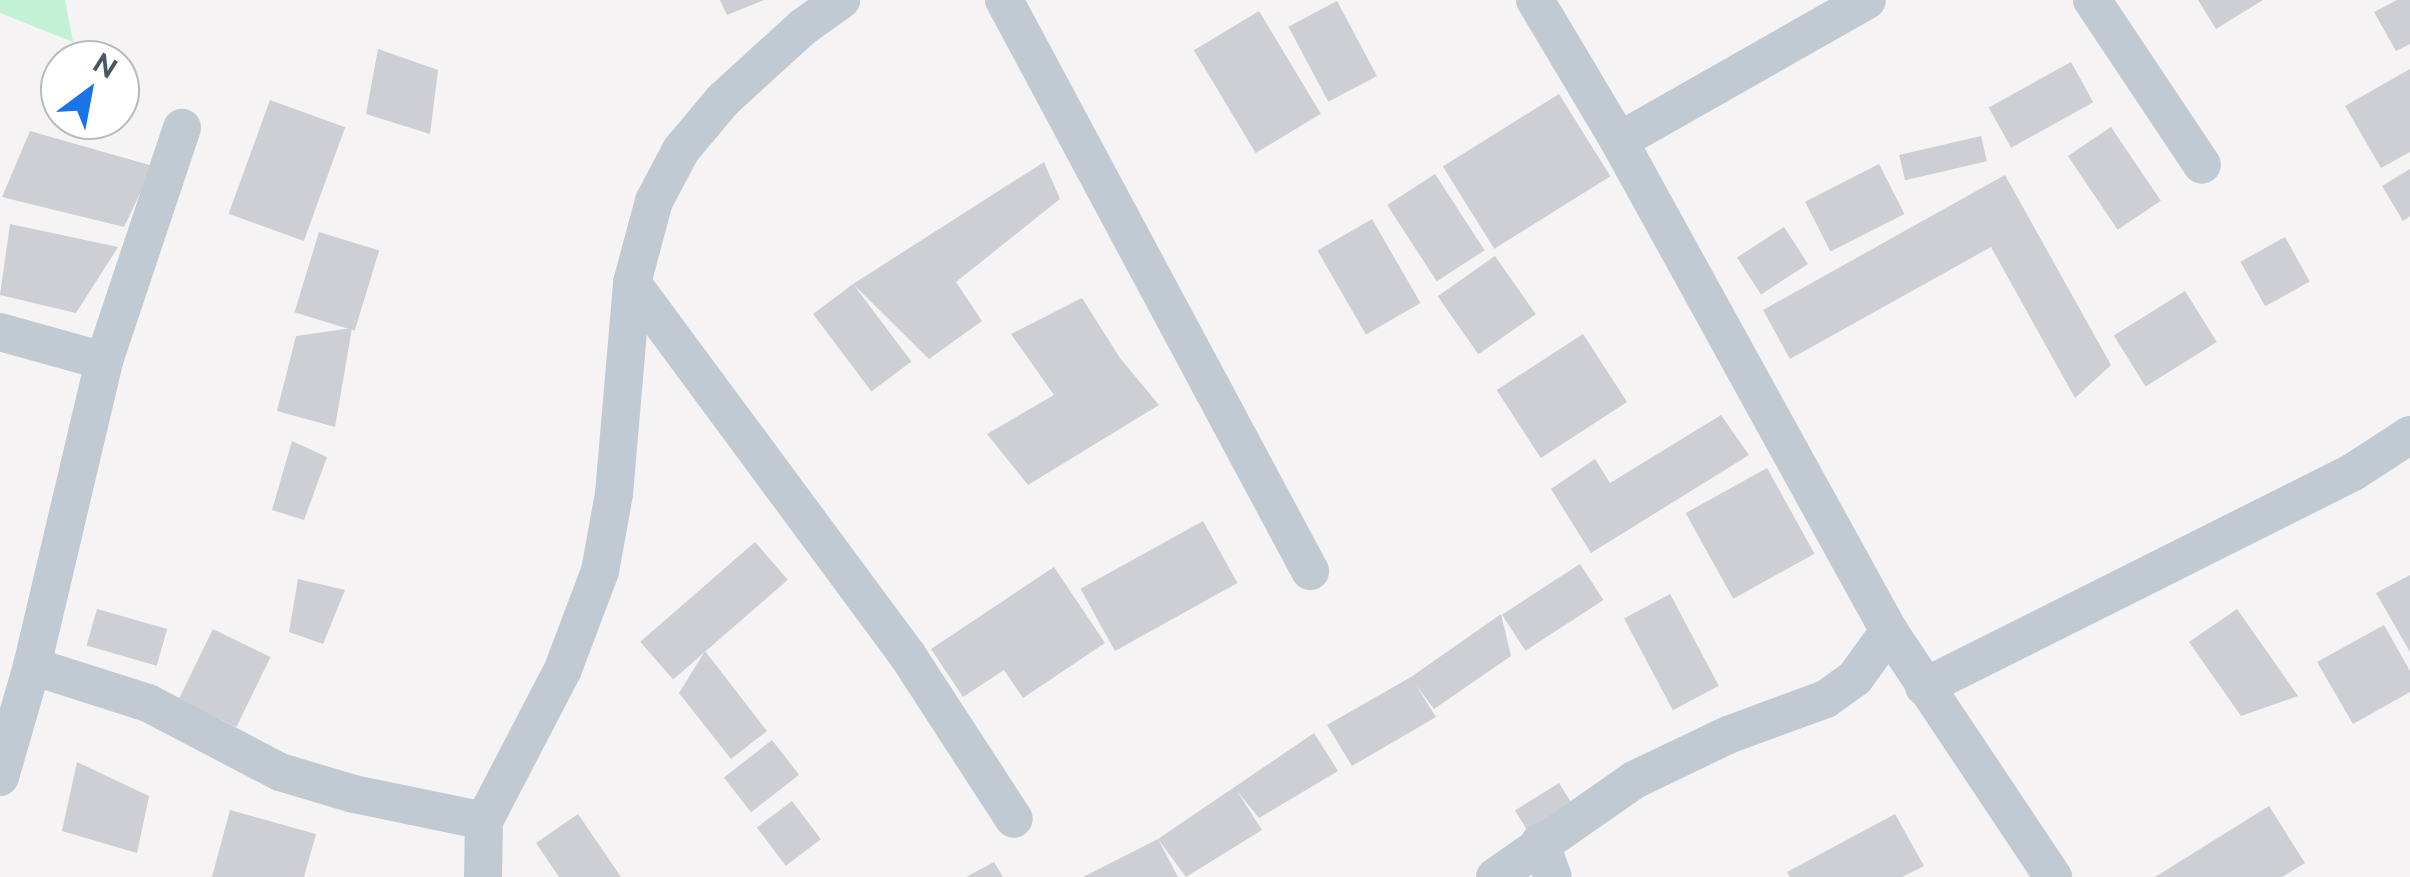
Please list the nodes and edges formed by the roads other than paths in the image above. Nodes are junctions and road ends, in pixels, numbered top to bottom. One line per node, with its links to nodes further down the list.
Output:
1 (840, 0): 9 (street)
2 (1004, 0): 13 (street)
3 (1535, 0): 7 (street)
4 (1868, 0): 7 (street)
5 (2092, 0): 8 (street)
6 (182, 128): 11 (street)
7 (1619, 141): 14 (street)
8 (2202, 165)
9 (632, 283): 18 (street); 19 (street)
10 (0, 332): 11 (street)
11 (104, 361): 15 (street)
12 (2410, 434): 16 (street)
13 (1310, 572)
14 (1889, 631): 16 (street); 20 (street)
15 (32, 666): 17 (street); 19 (street)
16 (1924, 688): 23 (street)
17 (0, 777)
18 (1014, 819)
19 (484, 821): 21 (street)
20 (1547, 860): 22 (street)
21 (483, 877)
22 (1495, 877)
23 (2053, 877)

